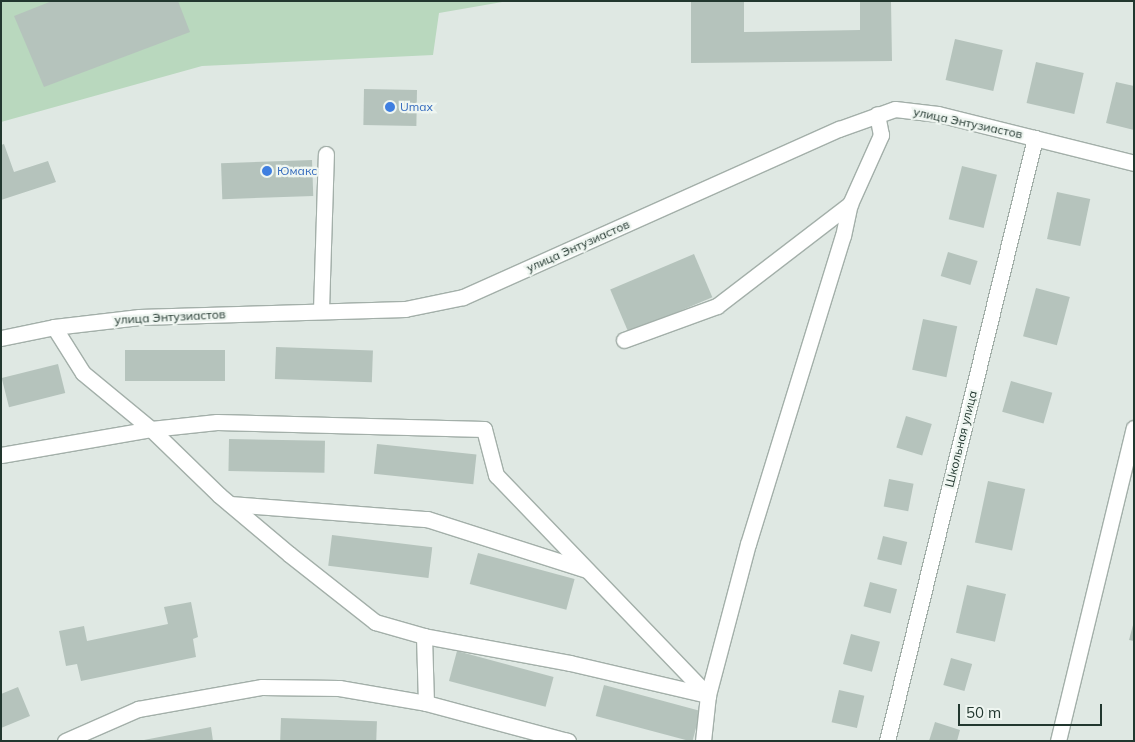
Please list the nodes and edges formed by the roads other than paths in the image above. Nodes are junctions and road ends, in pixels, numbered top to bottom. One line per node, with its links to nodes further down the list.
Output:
1 (877, 114): 2 (street, улица Энтузиастов); 5 (street); 6 (street, улица Энтузиастов)
2 (1035, 138): 4 (street, улица Энтузиастов); 21 (street, Школьная улица)
3 (326, 154): 6 (street)
4 (1134, 163)
5 (850, 204): 9 (street); 16 (street)
6 (321, 310): 7 (street, улица Энтузиастов)
7 (54, 327): 8 (street, улица Энтузиастов); 11 (street)
8 (1, 338)
9 (624, 340)
10 (1134, 428): 22 (street)
11 (151, 429): 12 (street); 13 (street); 14 (street)
12 (1, 454)
13 (230, 504): 14 (street); 15 (street)
14 (591, 571): 16 (street)
15 (424, 636): 16 (street); 17 (street)
16 (708, 695): 20 (street)
17 (426, 703): 18 (street); 19 (street)
18 (65, 741)
19 (568, 741)
20 (703, 741)
21 (887, 741)
22 (1058, 741)

